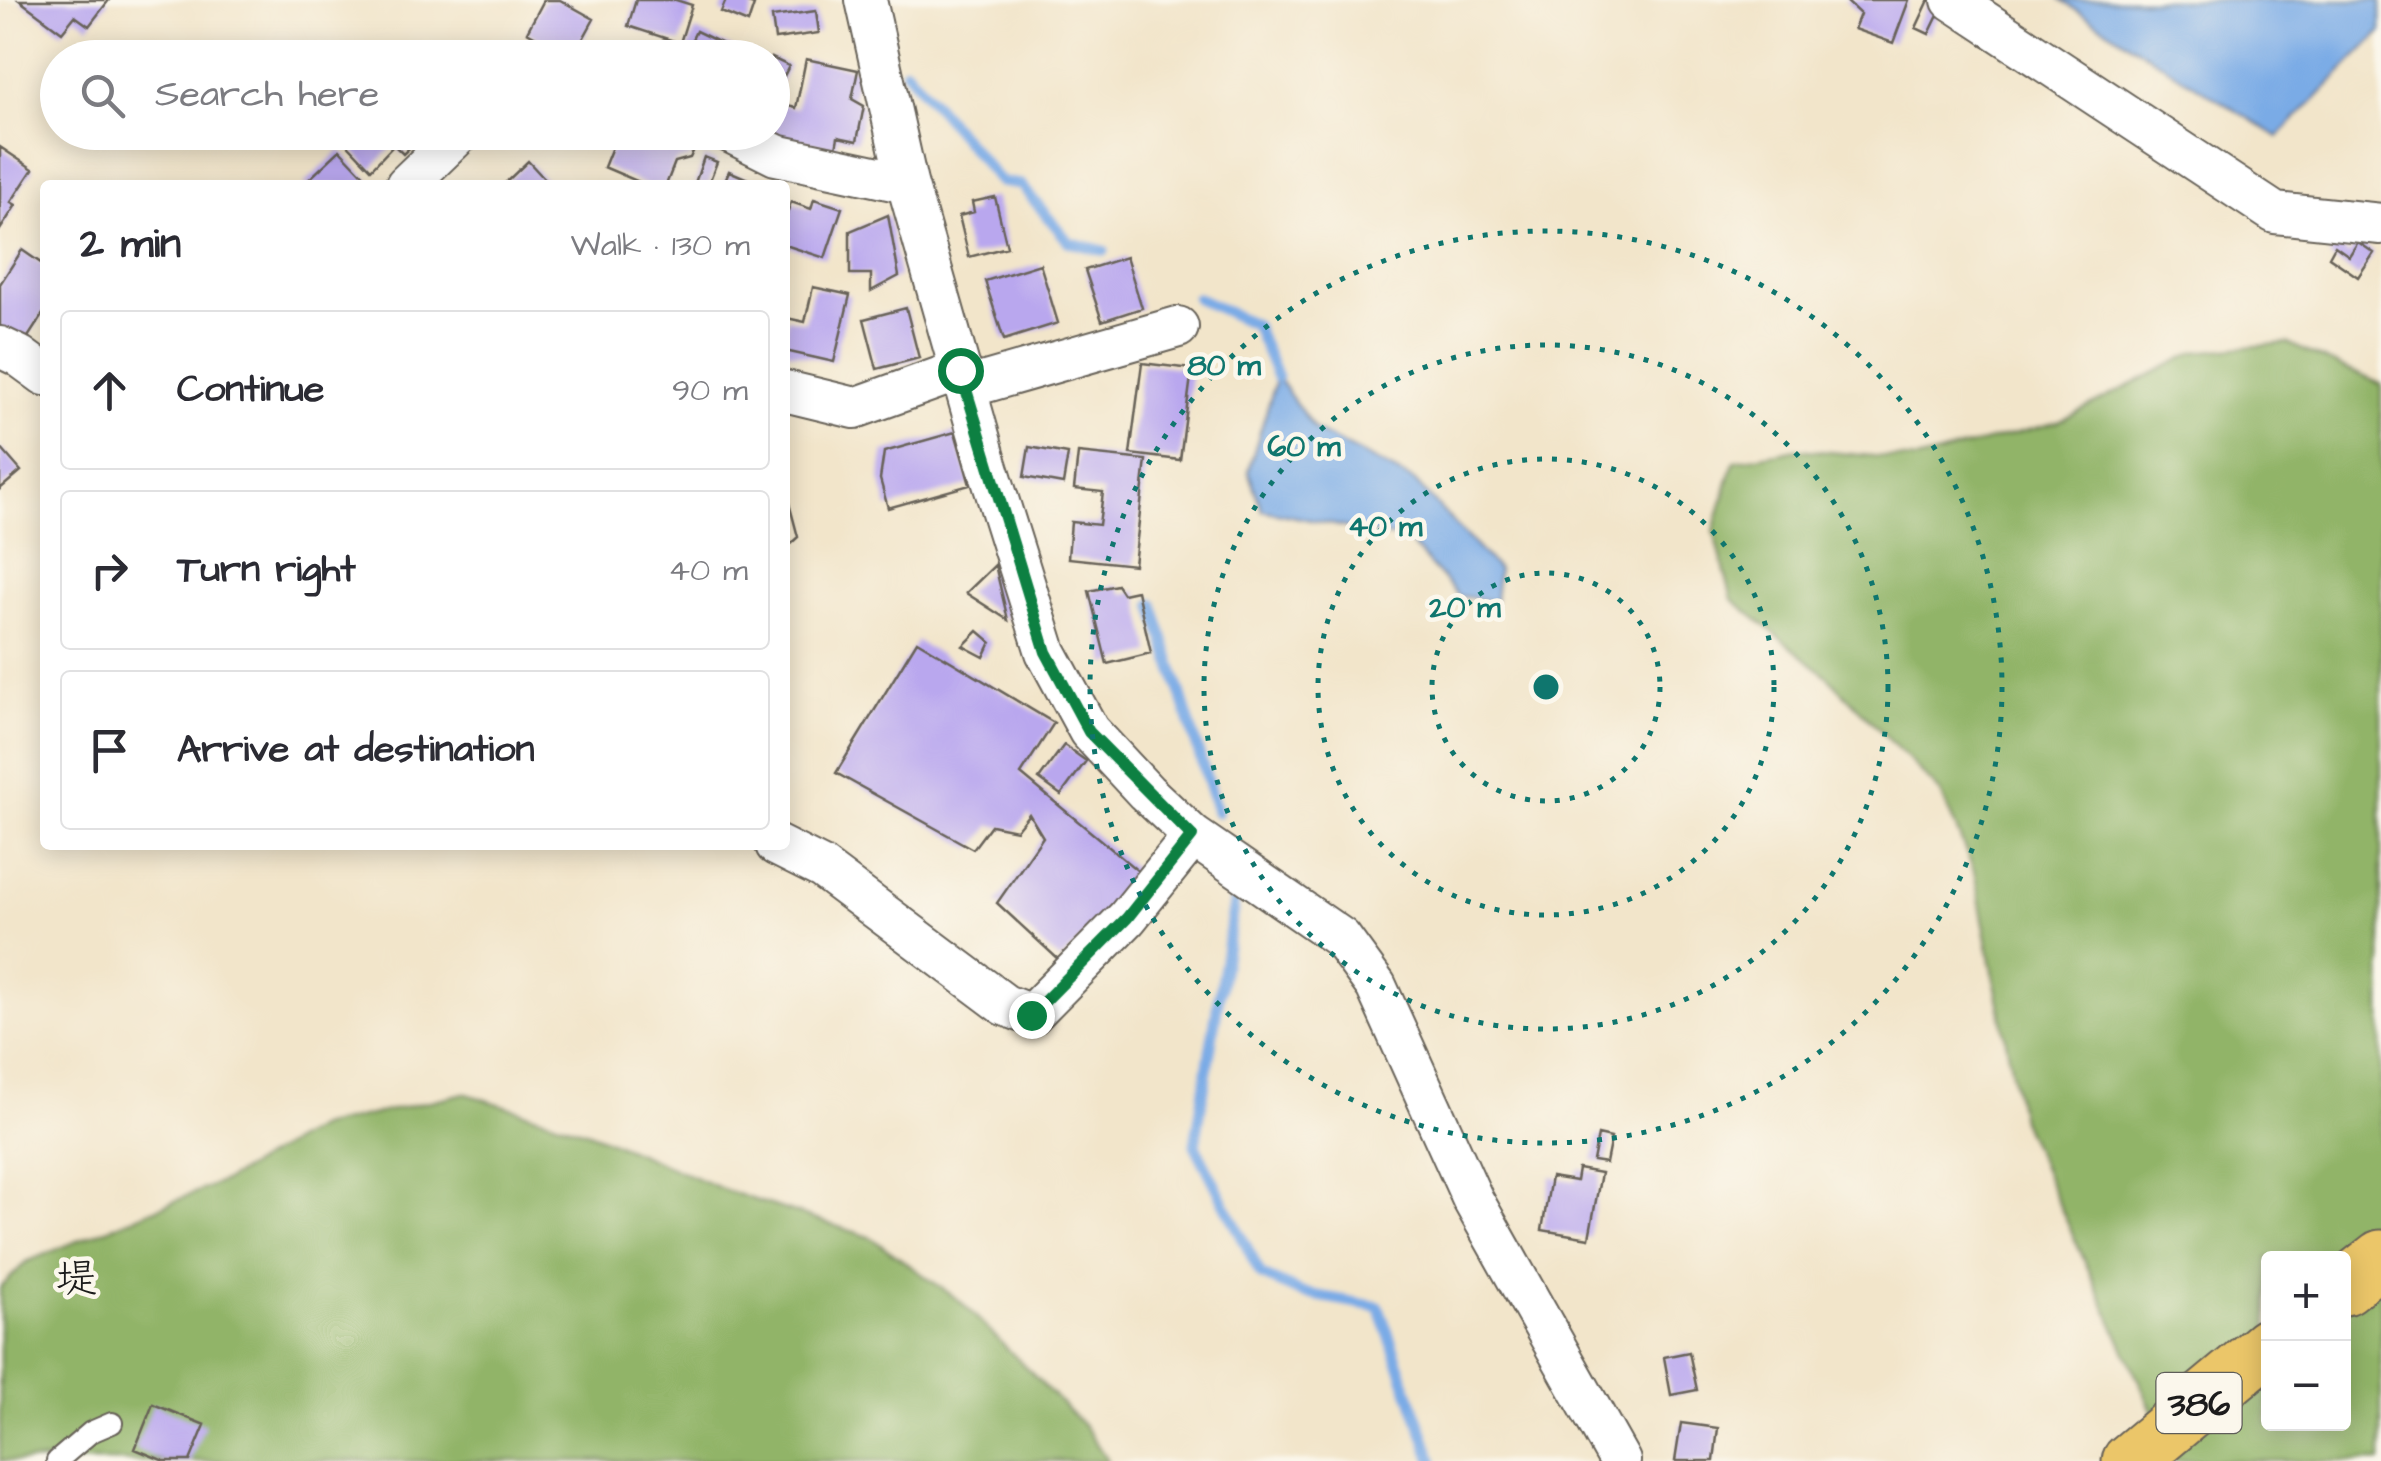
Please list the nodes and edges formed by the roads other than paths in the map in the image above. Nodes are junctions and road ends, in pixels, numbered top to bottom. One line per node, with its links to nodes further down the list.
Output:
1 (866, 0): 6 (street)
2 (1952, 0): 7 (street)
3 (442, 150): 5 (street)
4 (766, 150): 6 (street)
5 (411, 180)
6 (907, 183): 11 (street)
7 (2381, 224)
8 (1178, 327): 11 (street)
9 (0, 347): 10 (street)
10 (40, 371)
11 (963, 379): 12 (street); 13 (street)
12 (790, 392)
13 (1192, 836): 14 (street); 20 (street)
14 (786, 850)
15 (2381, 1258): 16 (highway)
16 (2351, 1282)
17 (2261, 1352): 21 (highway, 386)
18 (112, 1423): 19 (lane)
19 (58, 1461)
20 (1620, 1461)
21 (2130, 1461)

